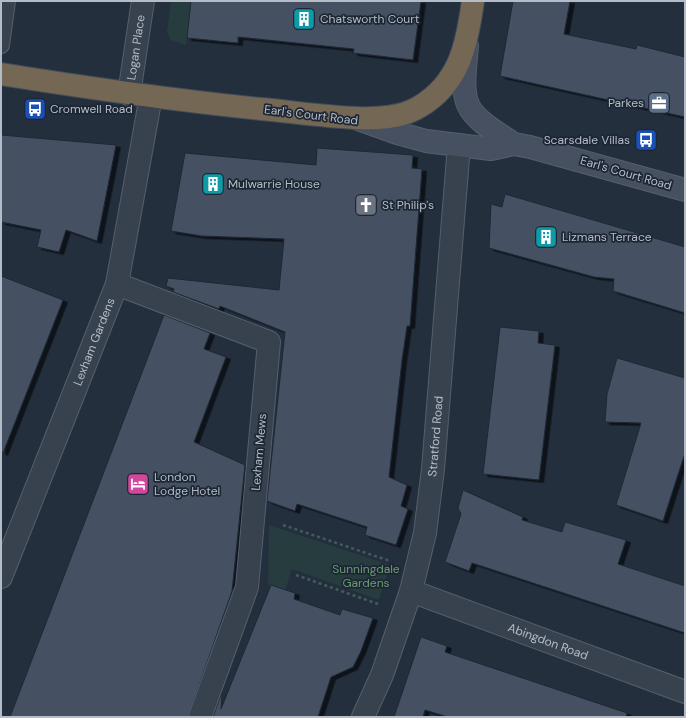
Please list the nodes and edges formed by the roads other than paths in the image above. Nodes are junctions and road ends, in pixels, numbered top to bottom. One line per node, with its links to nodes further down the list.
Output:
1 (7, 1): 5 (lane)
2 (143, 1): 7 (street, Logan Place)
3 (473, 1): 4 (highway)
4 (467, 41): 9 (highway); 10 (main road)
5 (1, 45)
6 (1, 74): 7 (highway, Earl's Court Road)
7 (129, 94): 8 (highway, Earl's Court Road)
8 (151, 96): 9 (highway, Earl's Court Road); 13 (street, Lexham Gardens)
9 (358, 118): 11 (main road, Earl's Court Road)
10 (514, 144): 11 (main road, Earl's Court Road); 12 (main road, Earl's Court Road)
11 (459, 145): 15 (street, Stratford Road)
12 (685, 190)
13 (117, 284): 14 (street, Lexham Gardens); 17 (street, Lexham Mews)
14 (1, 577)
15 (414, 581): 16 (street, Abingdon Road); 18 (street, Stratford Road)
16 (685, 692)
17 (200, 717)
18 (363, 717)

